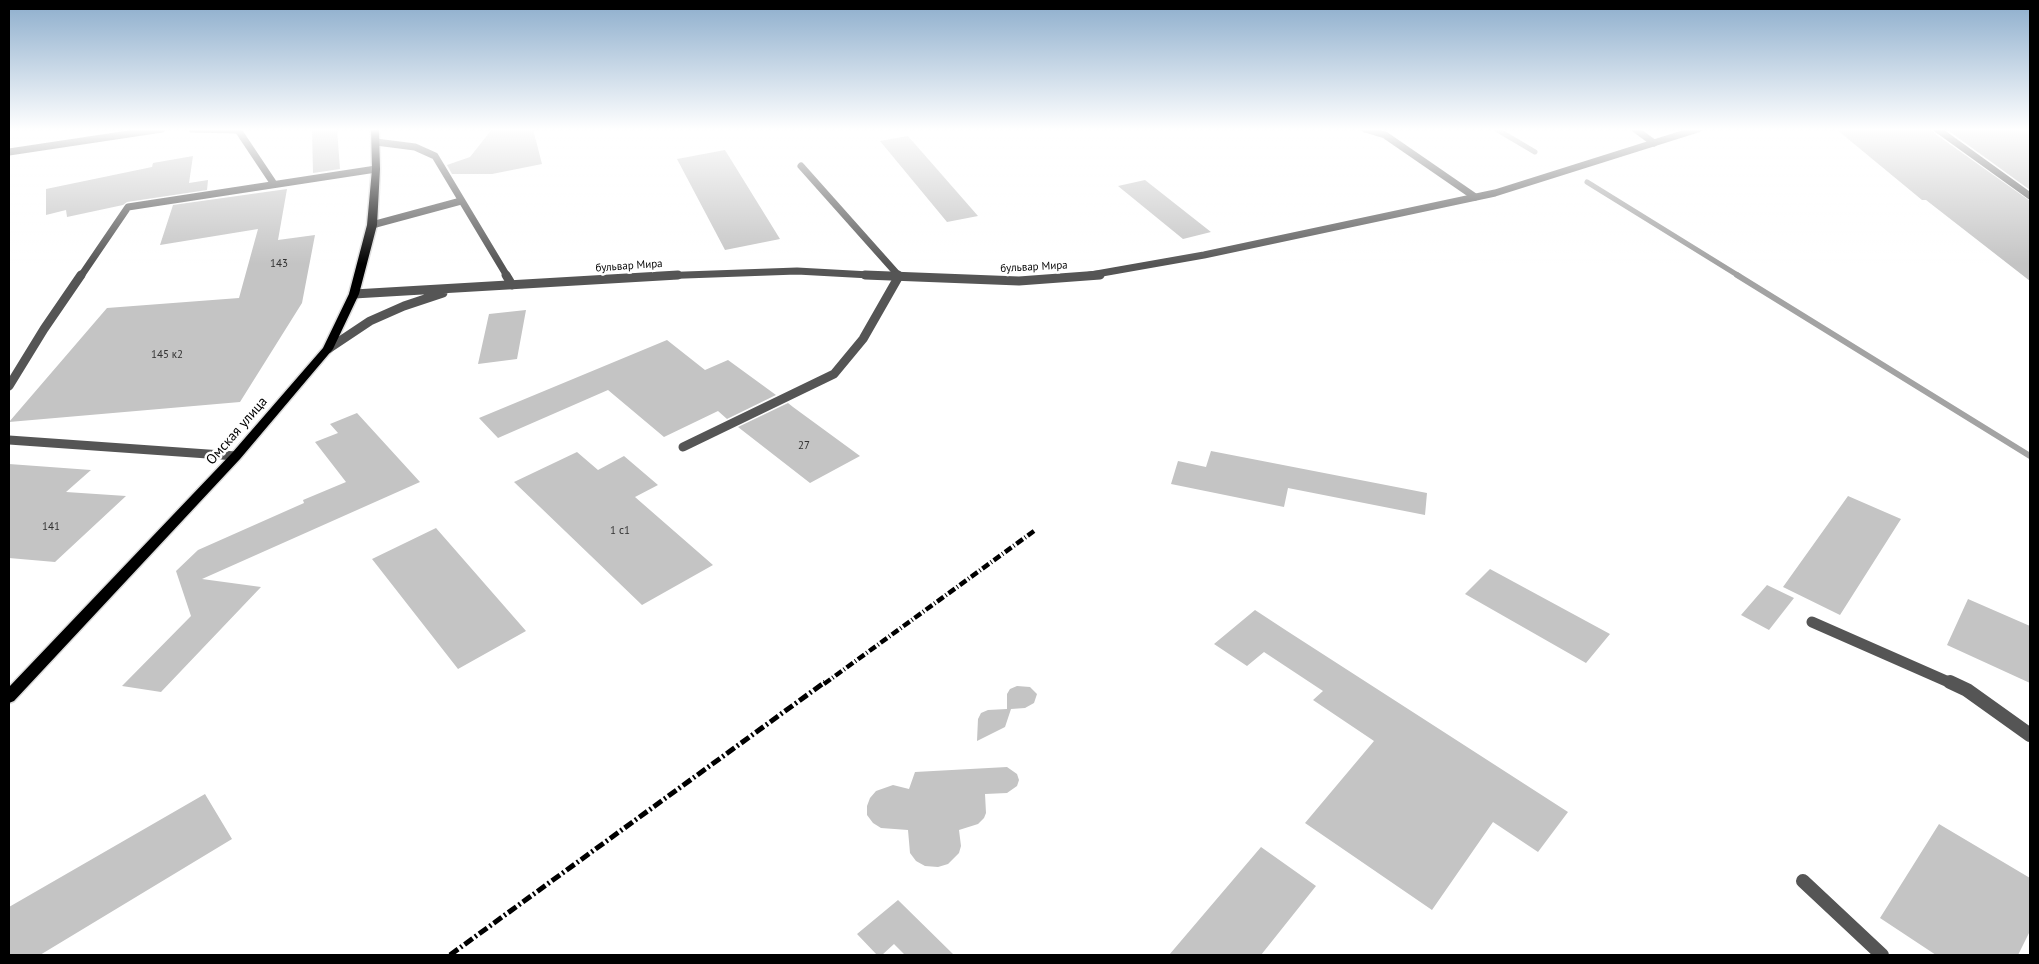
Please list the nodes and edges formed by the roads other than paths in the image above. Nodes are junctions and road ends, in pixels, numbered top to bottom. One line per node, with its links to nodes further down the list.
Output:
1 (267, 174): 9 (street)
2 (338, 174): 9 (street)
3 (376, 174): 13 (main road, Омская улица)
4 (446, 174): 12 (street)
5 (809, 174): 14 (street)
6 (1442, 174): 11 (street)
7 (1555, 174): 11 (street, бульвар Мира)
8 (1999, 174): 10 (street)
9 (274, 184): 19 (street)
10 (2030, 196)
11 (1475, 197): 14 (street, бульвар Мира)
12 (461, 200): 13 (street); 15 (street)
13 (372, 225): 17 (main road, Омская улица)
14 (899, 276): 15 (street, бульвар Мира); 21 (street)
15 (512, 285): 16 (street, бульвар Мира)
16 (454, 288): 17 (street, бульвар Мира); 18 (street)
17 (354, 294): 18 (main road, Омская улица)
18 (328, 349): 22 (main road, Омская улица)
19 (9, 386)
20 (9, 440): 22 (street)
21 (683, 447)
22 (236, 456): 24 (main road, Омская улица)
23 (1812, 622): 25 (street)
24 (9, 697)
25 (2030, 735)
26 (1803, 881): 27 (street)
27 (1882, 955)

